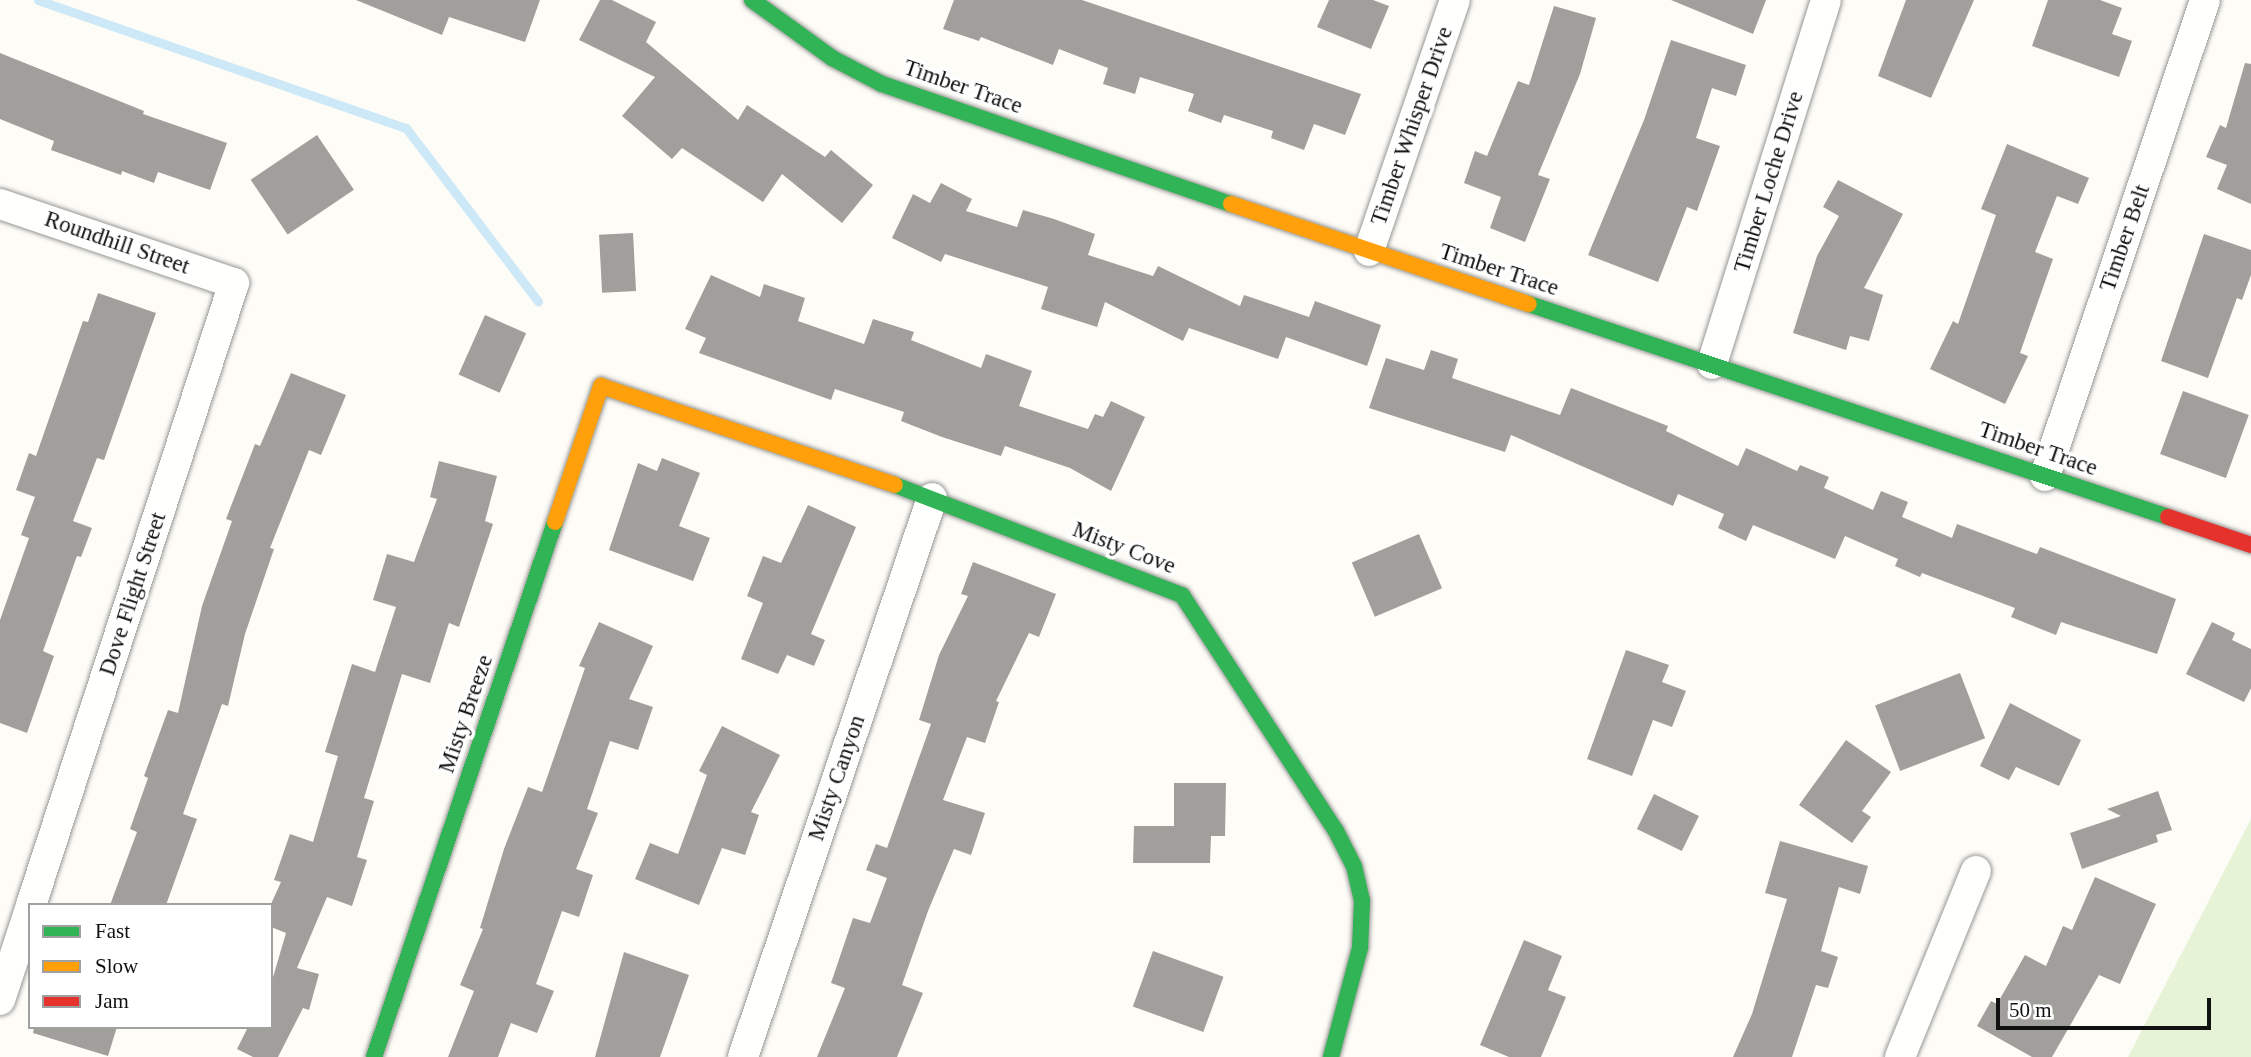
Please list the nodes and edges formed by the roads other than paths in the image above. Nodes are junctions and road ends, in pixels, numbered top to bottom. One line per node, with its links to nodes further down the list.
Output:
1 (752, 0): 6 (street, Timber Trace)
2 (1454, 0): 6 (street, Timber Whisper Drive)
3 (1826, 0): 8 (street, Timber Loche Drive)
4 (2205, 0): 10 (street, Timber Belt)
5 (0, 204): 7 (street, Roundhill Street)
6 (1369, 251): 8 (street, Timber Trace)
7 (234, 283): 14 (street, Dove Flight Street)
8 (1712, 365): 10 (street, Timber Trace)
9 (601, 386): 11 (street, Misty Cove); 17 (street, Misty Breeze)
10 (2045, 476): 12 (street, Timber Trace)
11 (932, 498): 18 (street, Misty Canyon); 19 (street, Misty Cove)
12 (2251, 545)
13 (1976, 872): 20 (street)
14 (31, 903)
15 (28, 913): 16 (street, Dove Flight Street)
16 (0, 1000)
17 (374, 1057)
18 (743, 1057)
19 (1331, 1057)
20 (1900, 1057)

